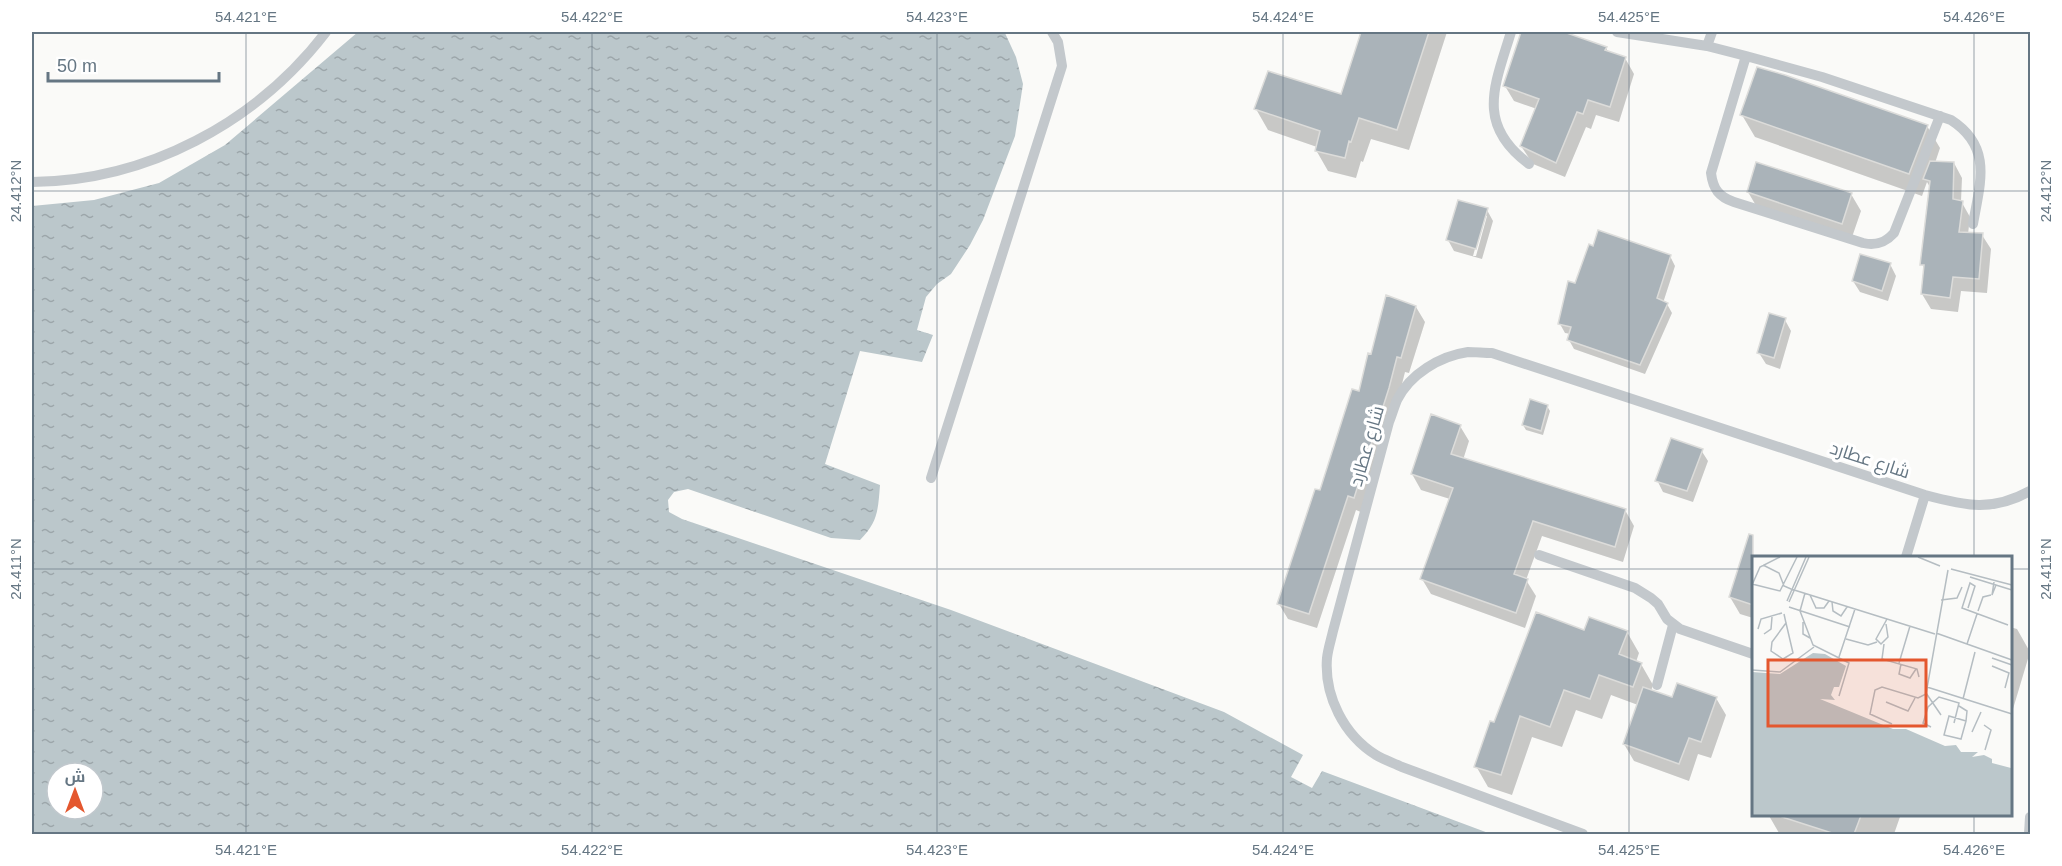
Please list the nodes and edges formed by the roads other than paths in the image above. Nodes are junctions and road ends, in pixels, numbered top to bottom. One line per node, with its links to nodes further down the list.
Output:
1 (326, 32): 10 (lane)
2 (1052, 32): 12 (lane)
3 (1511, 32): 9 (lane)
4 (1617, 32): 6 (lane)
5 (1712, 32): 6 (lane)
6 (1707, 46): 7 (lane)
7 (1746, 56): 8 (lane); 8 (lane)
8 (1940, 116): 11 (lane)
9 (1529, 164)
10 (32, 182)
11 (1973, 224)
12 (931, 477)
13 (2031, 491): 14 (lane, شارع عطارد)
14 (1925, 495): 16 (lane); 21 (lane, شارع عطارد)
15 (1539, 555): 17 (lane)
16 (1906, 556)
17 (1673, 625): 18 (lane); 19 (lane)
18 (1752, 654)
19 (1657, 685)
20 (2031, 817): 22 (lane)
21 (1583, 834)
22 (2029, 834)

